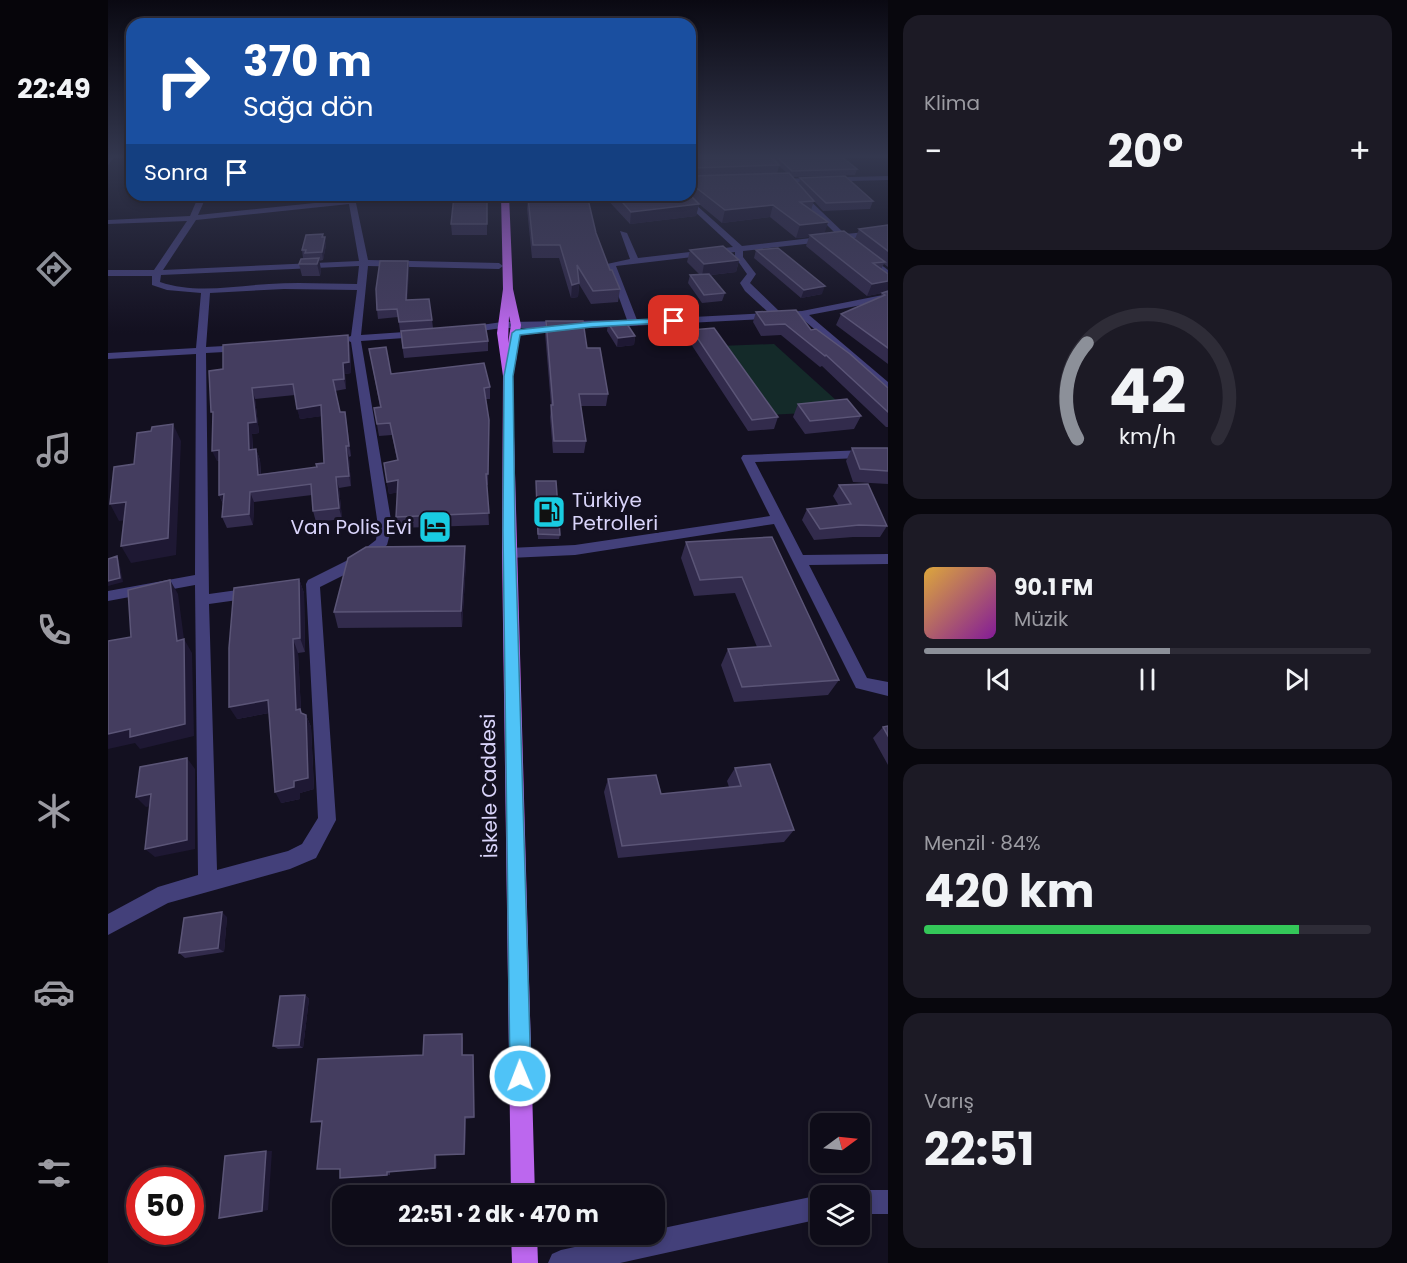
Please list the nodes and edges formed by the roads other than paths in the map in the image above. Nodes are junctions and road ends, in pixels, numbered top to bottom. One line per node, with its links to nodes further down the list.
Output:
1 (211, 216): 6 (street)
2 (355, 216): 15 (street)
3 (506, 216): 21 (main road, İskele Caddesi)
4 (704, 216): 12 (street)
5 (822, 216): 10 (street)
6 (193, 218): 7 (street); 19 (street)
7 (108, 222)
8 (888, 232): 10 (street)
9 (623, 233): 14 (street)
10 (842, 237): 11 (street); 12 (street)
11 (851, 244)
12 (739, 248): 14 (street); 27 (street)
13 (860, 251): 17 (street)
14 (635, 261): 28 (street)
15 (364, 263): 16 (street); 19 (street); 20 (street)
16 (500, 266)
17 (888, 272)
18 (108, 273): 19 (street)
19 (157, 273): 22 (street)
20 (363, 287): 22 (street); 32 (street)
21 (508, 289): 29 (main road, İskele Caddesi); 30 (main road, İskele Caddesi)
22 (206, 290): 35 (street)
23 (888, 291): 25 (street)
24 (888, 297): 25 (street)
25 (875, 298): 26 (street)
26 (802, 314): 27 (street); 38 (street)
27 (777, 315): 28 (street)
28 (633, 323): 30 (street)
29 (502, 329): 30 (street); 37 (main road, İskele Caddesi)
30 (516, 329): 37 (main road, İskele Caddesi)
31 (426, 334): 32 (street)
32 (356, 339): 33 (street); 49 (street)
33 (332, 341)
34 (249, 348): 35 (street)
35 (201, 351): 36 (street); 44 (street)
36 (108, 356)
37 (508, 376): 41 (main road, İskele Caddesi)
38 (888, 387)
39 (888, 453): 40 (street)
40 (780, 519): 41 (street); 43 (street)
41 (509, 553): 51 (main road, İskele Caddesi)
42 (888, 559): 43 (street)
43 (801, 560): 48 (street)
44 (201, 579): 46 (street); 47 (street)
45 (266, 592): 47 (street)
46 (108, 596)
47 (201, 600): 49 (street)
48 (888, 689)
49 (208, 882): 50 (street)
50 (108, 924)
51 (523, 1185)
52 (870, 1202): 53 (street)
53 (888, 1202)
54 (810, 1209): 57 (street)
55 (524, 1245): 56 (main road)
56 (525, 1263)
57 (561, 1263)

